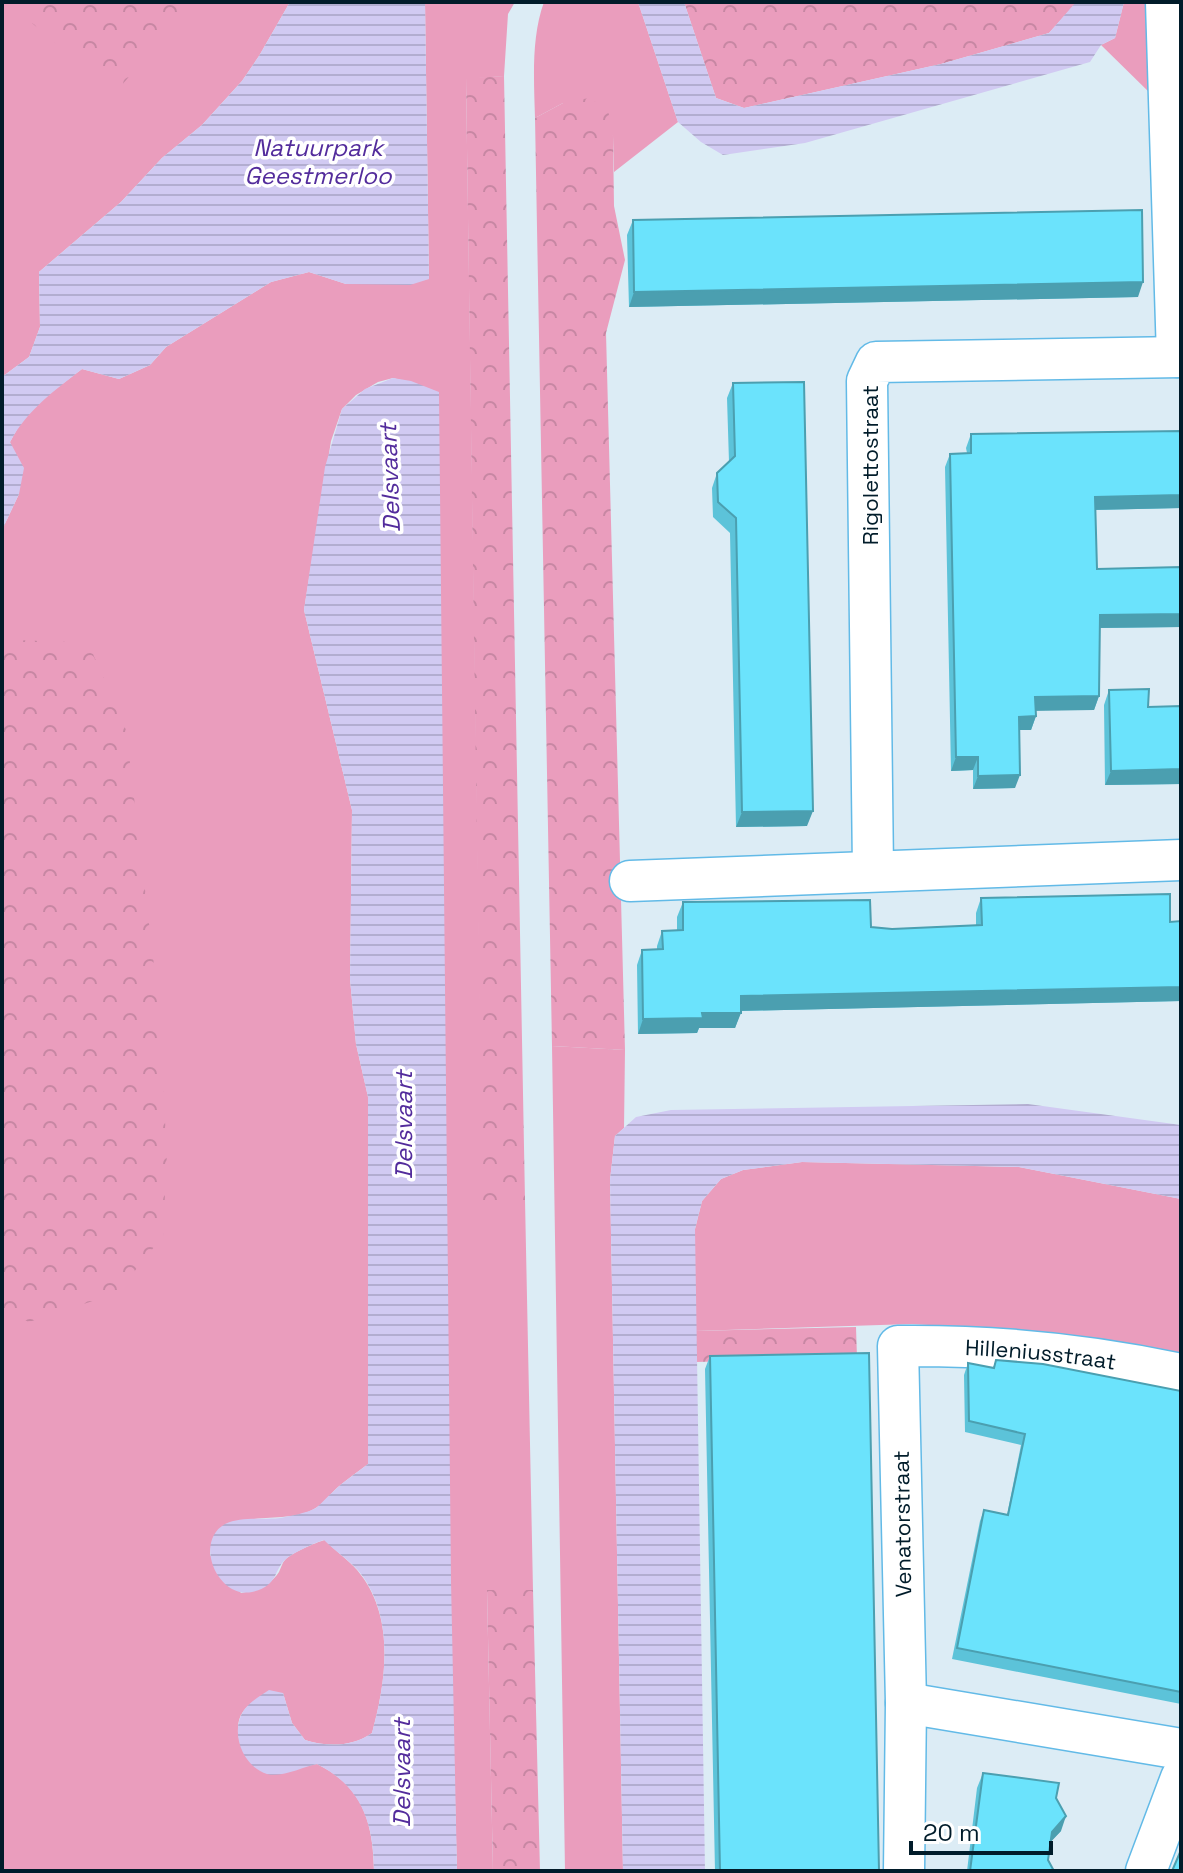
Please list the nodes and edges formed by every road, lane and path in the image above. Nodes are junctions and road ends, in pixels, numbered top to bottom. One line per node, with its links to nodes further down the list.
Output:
1 (1166, 2): 2 (street, Rigolettostraat)
2 (1179, 357): 4 (street, Rigolettostraat)
3 (1181, 860): 4 (street)
4 (873, 870): 5 (street)
5 (630, 881)
6 (898, 1346): 7 (street, Hilleniusstraat); 8 (street, Venatorstraat)
7 (1181, 1374)
8 (906, 1703): 9 (street); 11 (street, Venatorstraat)
9 (1181, 1749)
10 (1181, 1778): 12 (street)
11 (904, 1871)
12 (1146, 1871)

